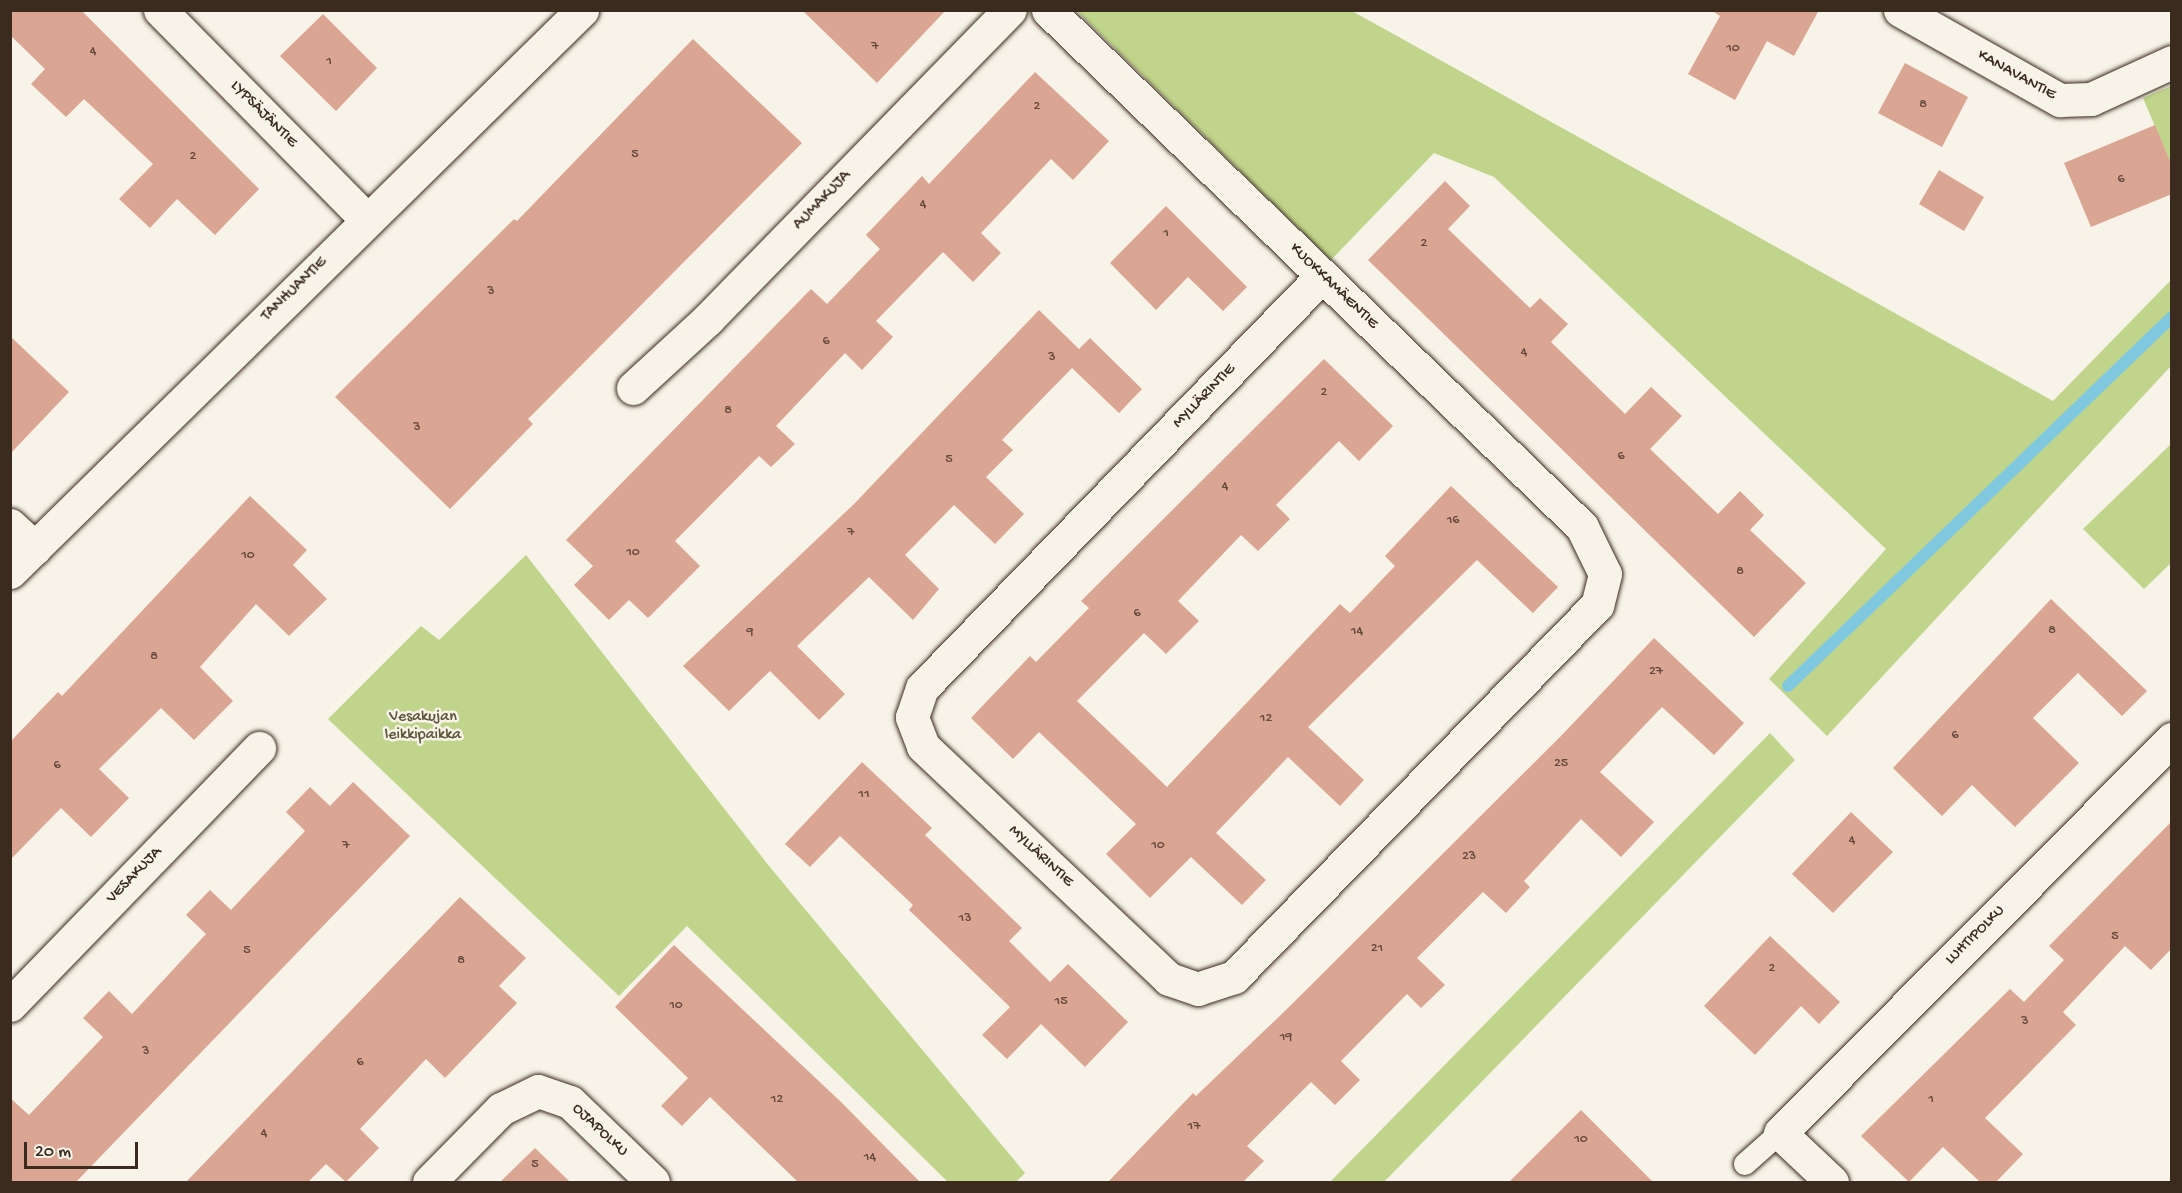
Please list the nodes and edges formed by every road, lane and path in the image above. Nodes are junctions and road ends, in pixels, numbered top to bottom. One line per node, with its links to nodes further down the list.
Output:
1 (160, 10): 7 (street, LYPSÄJÄNTIE)
2 (582, 10): 7 (street, TANHUANTIE)
3 (1010, 10): 9 (street, AUMAKUJA)
4 (1048, 10): 8 (street, KUOKKAMÄENTIE)
5 (1900, 10): 6 (street, KANAVANTIE)
6 (2172, 62)
7 (368, 220): 11 (street, TANHUANTIE)
8 (1322, 276): 13 (street, KUOKKAMÄENTIE); 13 (street, MYLLÄRINTIE)
9 (633, 388)
10 (10, 525): 11 (street)
11 (35, 548): 12 (street, TANHUANTIE)
12 (10, 572)
13 (1605, 574)
14 (2172, 739): 17 (street, LUHTIPOLKU)
15 (259, 748): 16 (street, VESAKUJA)
16 (10, 1005)
17 (1780, 1133): 18 (lane); 21 (street)
18 (1745, 1164)
19 (429, 1182): 20 (street, OJAPOLKU)
20 (653, 1182)
21 (1832, 1182)

